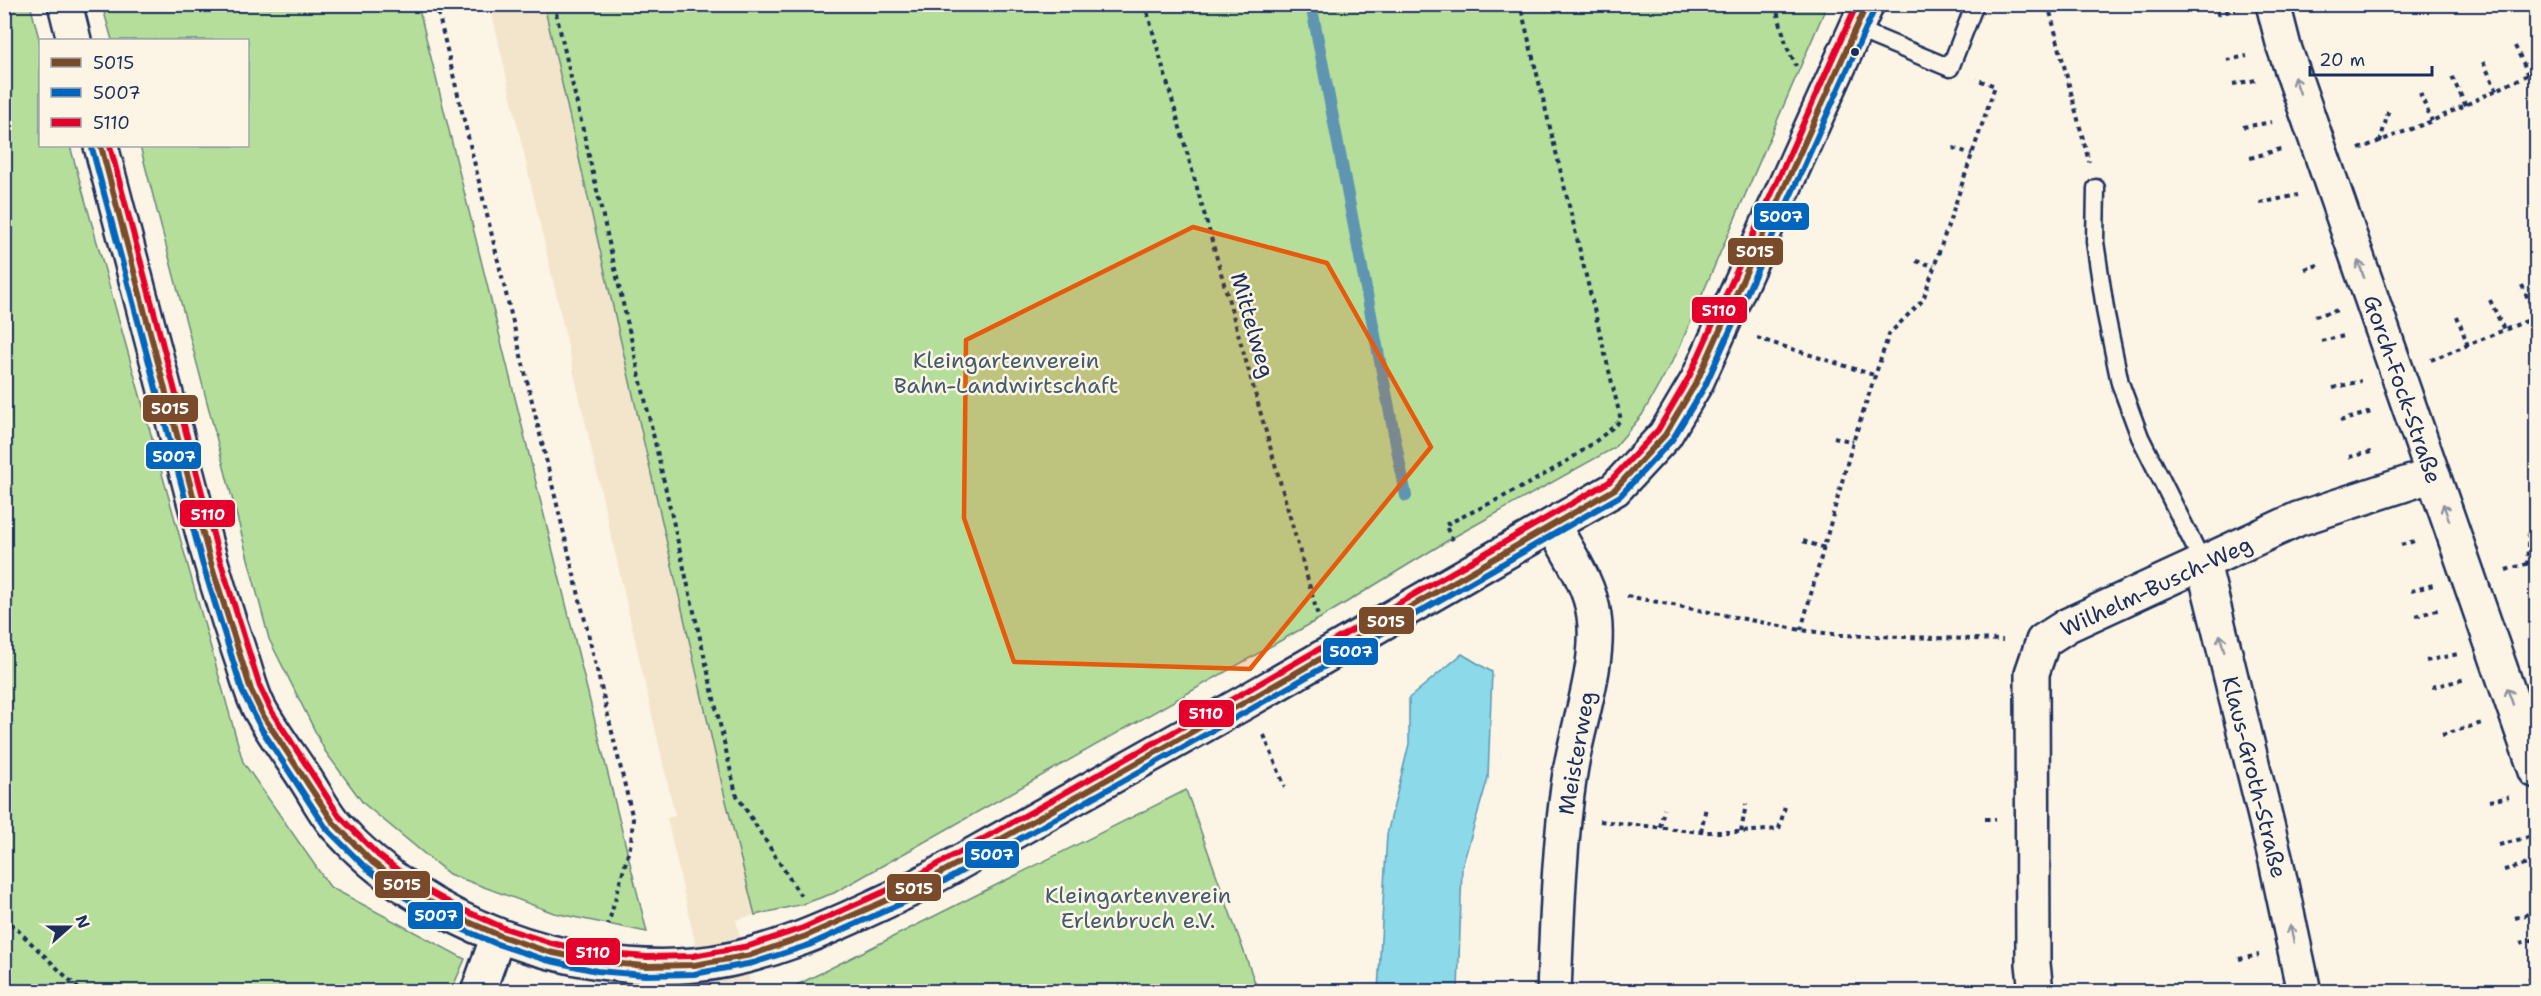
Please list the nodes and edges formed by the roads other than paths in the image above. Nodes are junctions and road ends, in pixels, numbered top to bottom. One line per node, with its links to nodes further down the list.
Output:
1 (65, 4): 5 (street)
2 (1975, 4): 4 (lane)
3 (2274, 4): 8 (street, Gorch-Fock-Straße, one-way to 3)
4 (1861, 17): 9 (street)
5 (74, 39)
6 (101, 147): 12 (street)
7 (2096, 188): 10 (lane)
8 (2433, 476): 10 (street, Wilhelm-Busch-Weg); 11 (street, Gorch-Fock-Straße, one-way to 8)
9 (1553, 525): 12 (street); 14 (street, Meisterweg)
10 (2203, 562): 15 (street, Wilhelm-Busch-Weg); 16 (street, Klaus-Groth-Straße, one-way to 10)
11 (2536, 771)
12 (498, 936): 13 (street)
13 (477, 992)
14 (1554, 992)
15 (2036, 992)
16 (2304, 992)

